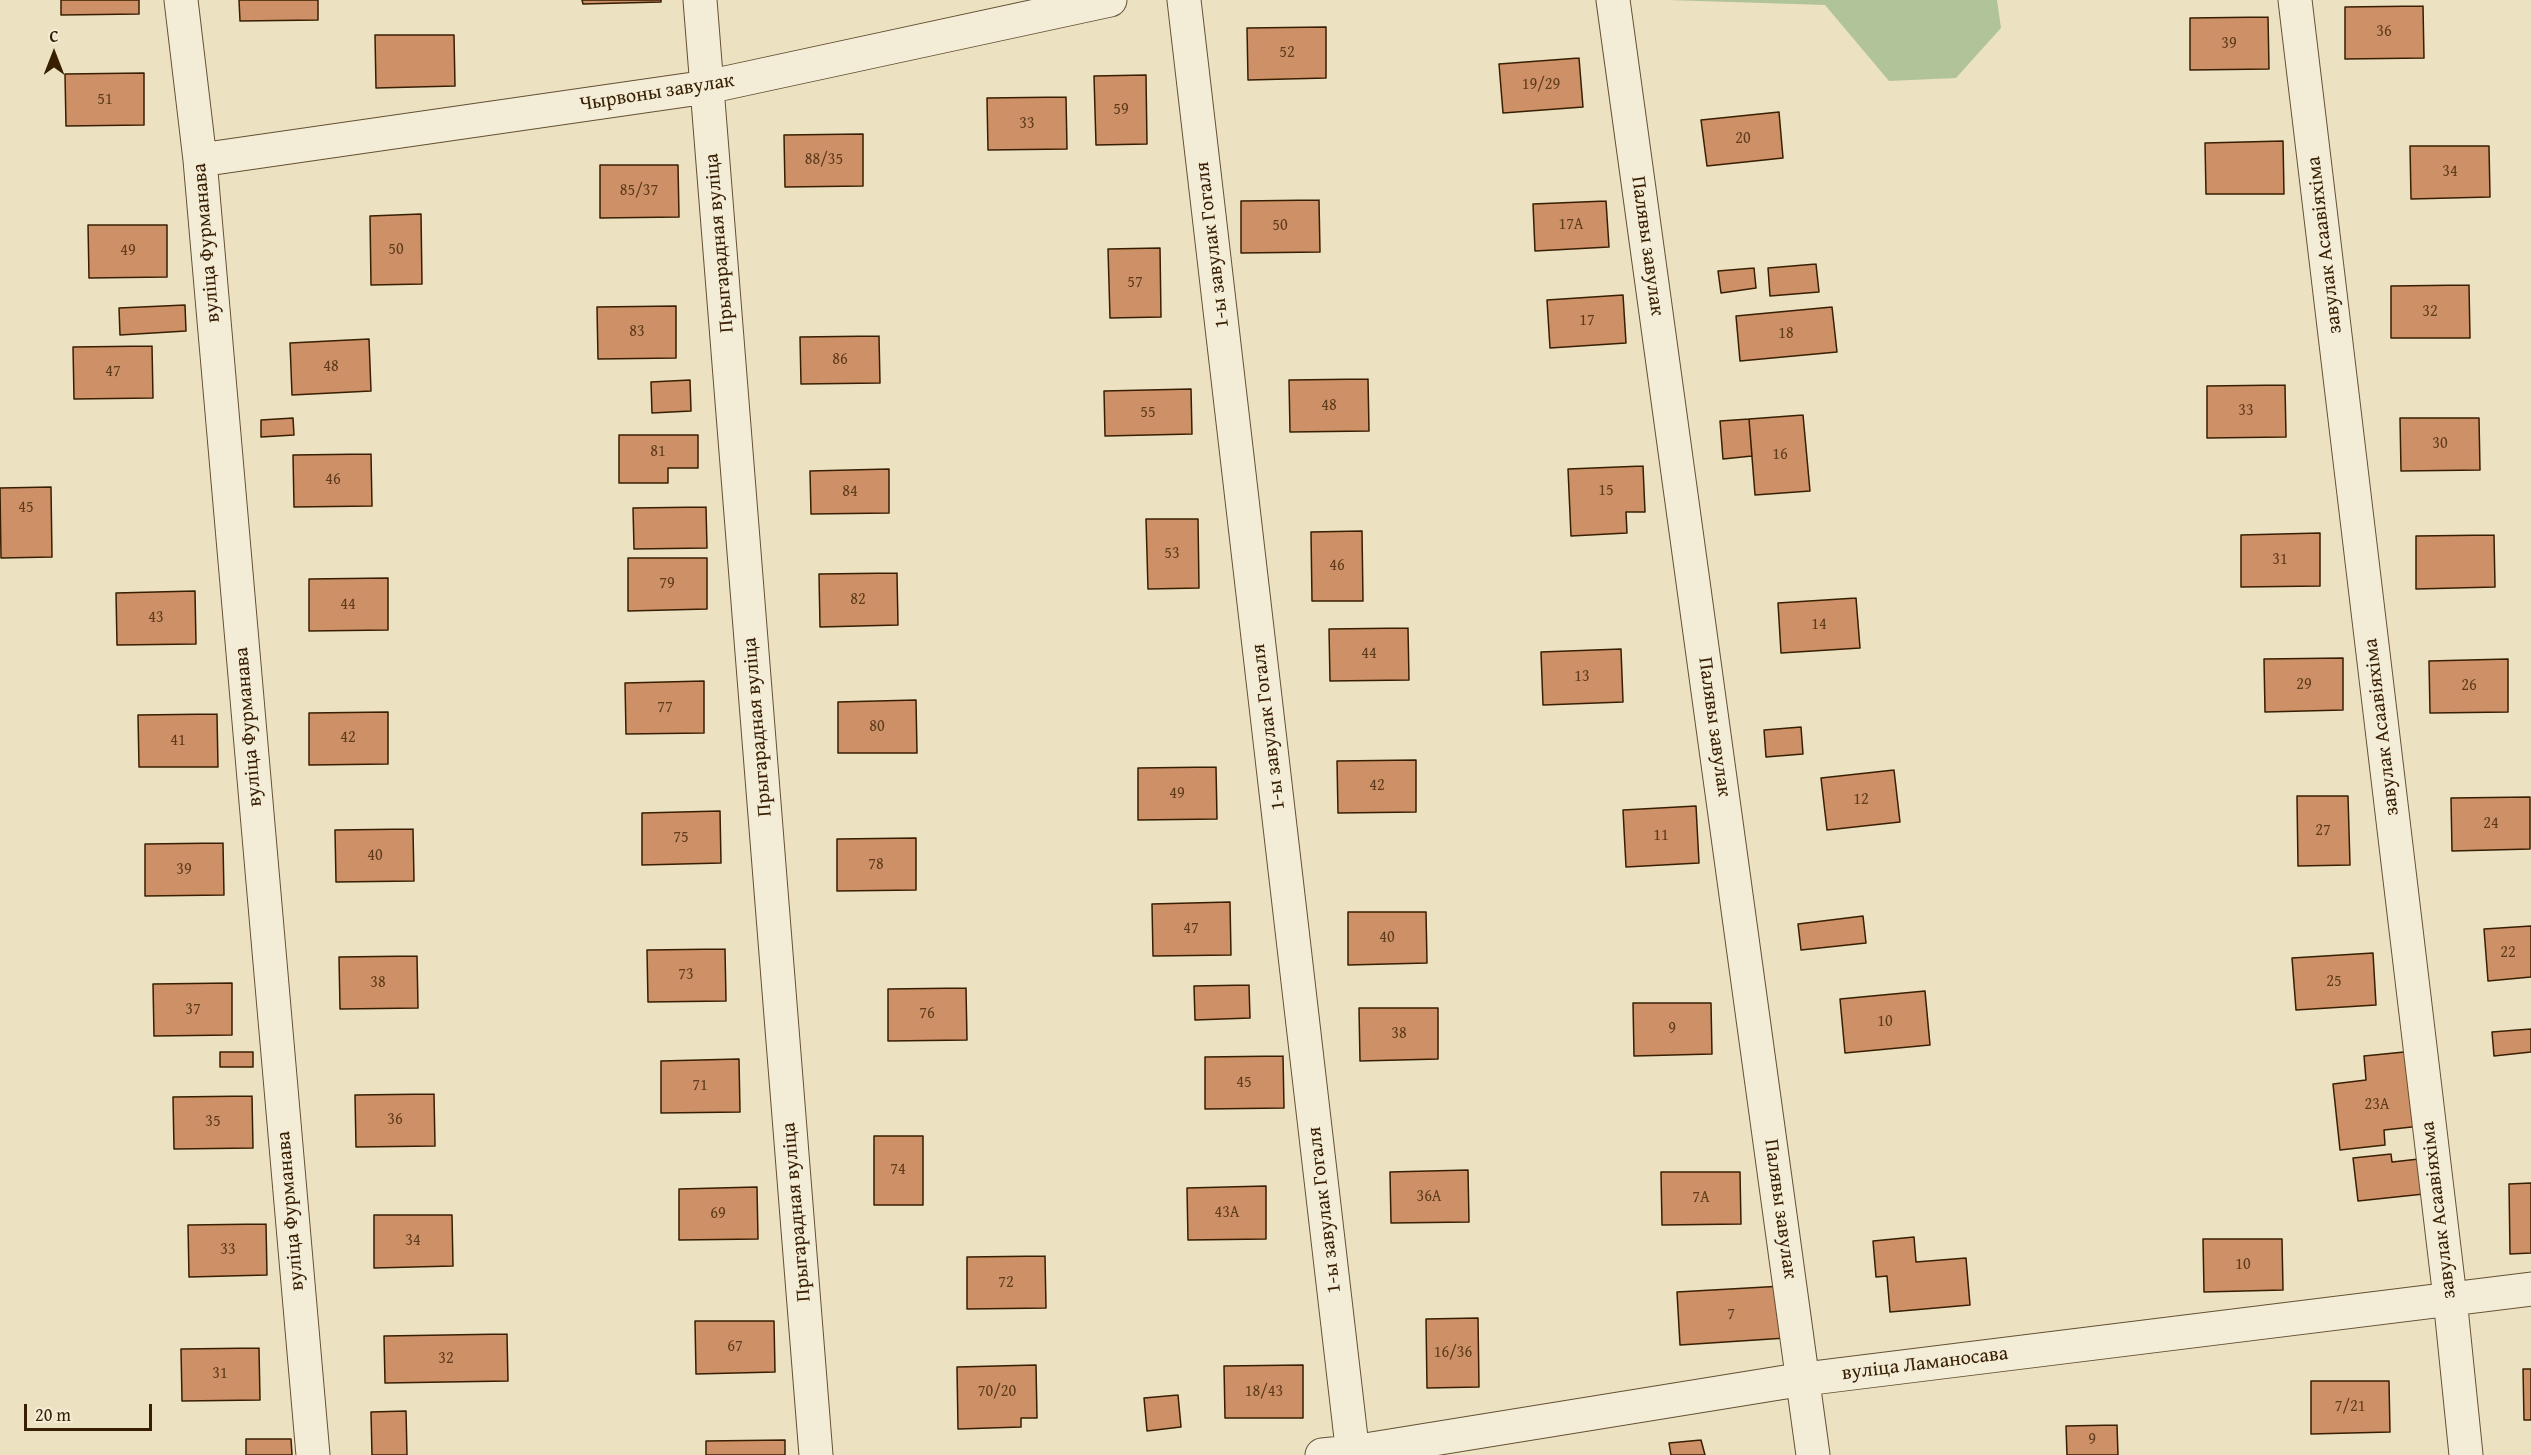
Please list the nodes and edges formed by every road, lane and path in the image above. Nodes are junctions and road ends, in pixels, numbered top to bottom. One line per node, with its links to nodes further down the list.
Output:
1 (181, 0): 8 (street, вуліца Фурманава)
2 (700, 0): 7 (street, Прыгарадная вуліца)
3 (1110, 0): 7 (street, Чырвоны завулак)
4 (1184, 0): 12 (street, 1-ы завулак Гогаля)
5 (1614, 0): 11 (street, Палявы завулак)
6 (2295, 0): 10 (street, завулак Асаавіяхіма)
7 (707, 87): 8 (street, Чырвоны завулак); 14 (street, Прыгарадная вуліца)
8 (200, 160): 13 (street, вуліца Фурманава)
9 (2531, 1289): 10 (street, вуліца Ламаносава)
10 (2450, 1298): 11 (street, вуліца Ламаносава); 16 (street, завулак Асаавіяхіма)
11 (1804, 1379): 12 (street, вуліца Ламаносава); 15 (street, Палявы завулак)
12 (1343, 1454)
13 (313, 1455)
14 (816, 1455)
15 (1813, 1455)
16 (2466, 1455)

